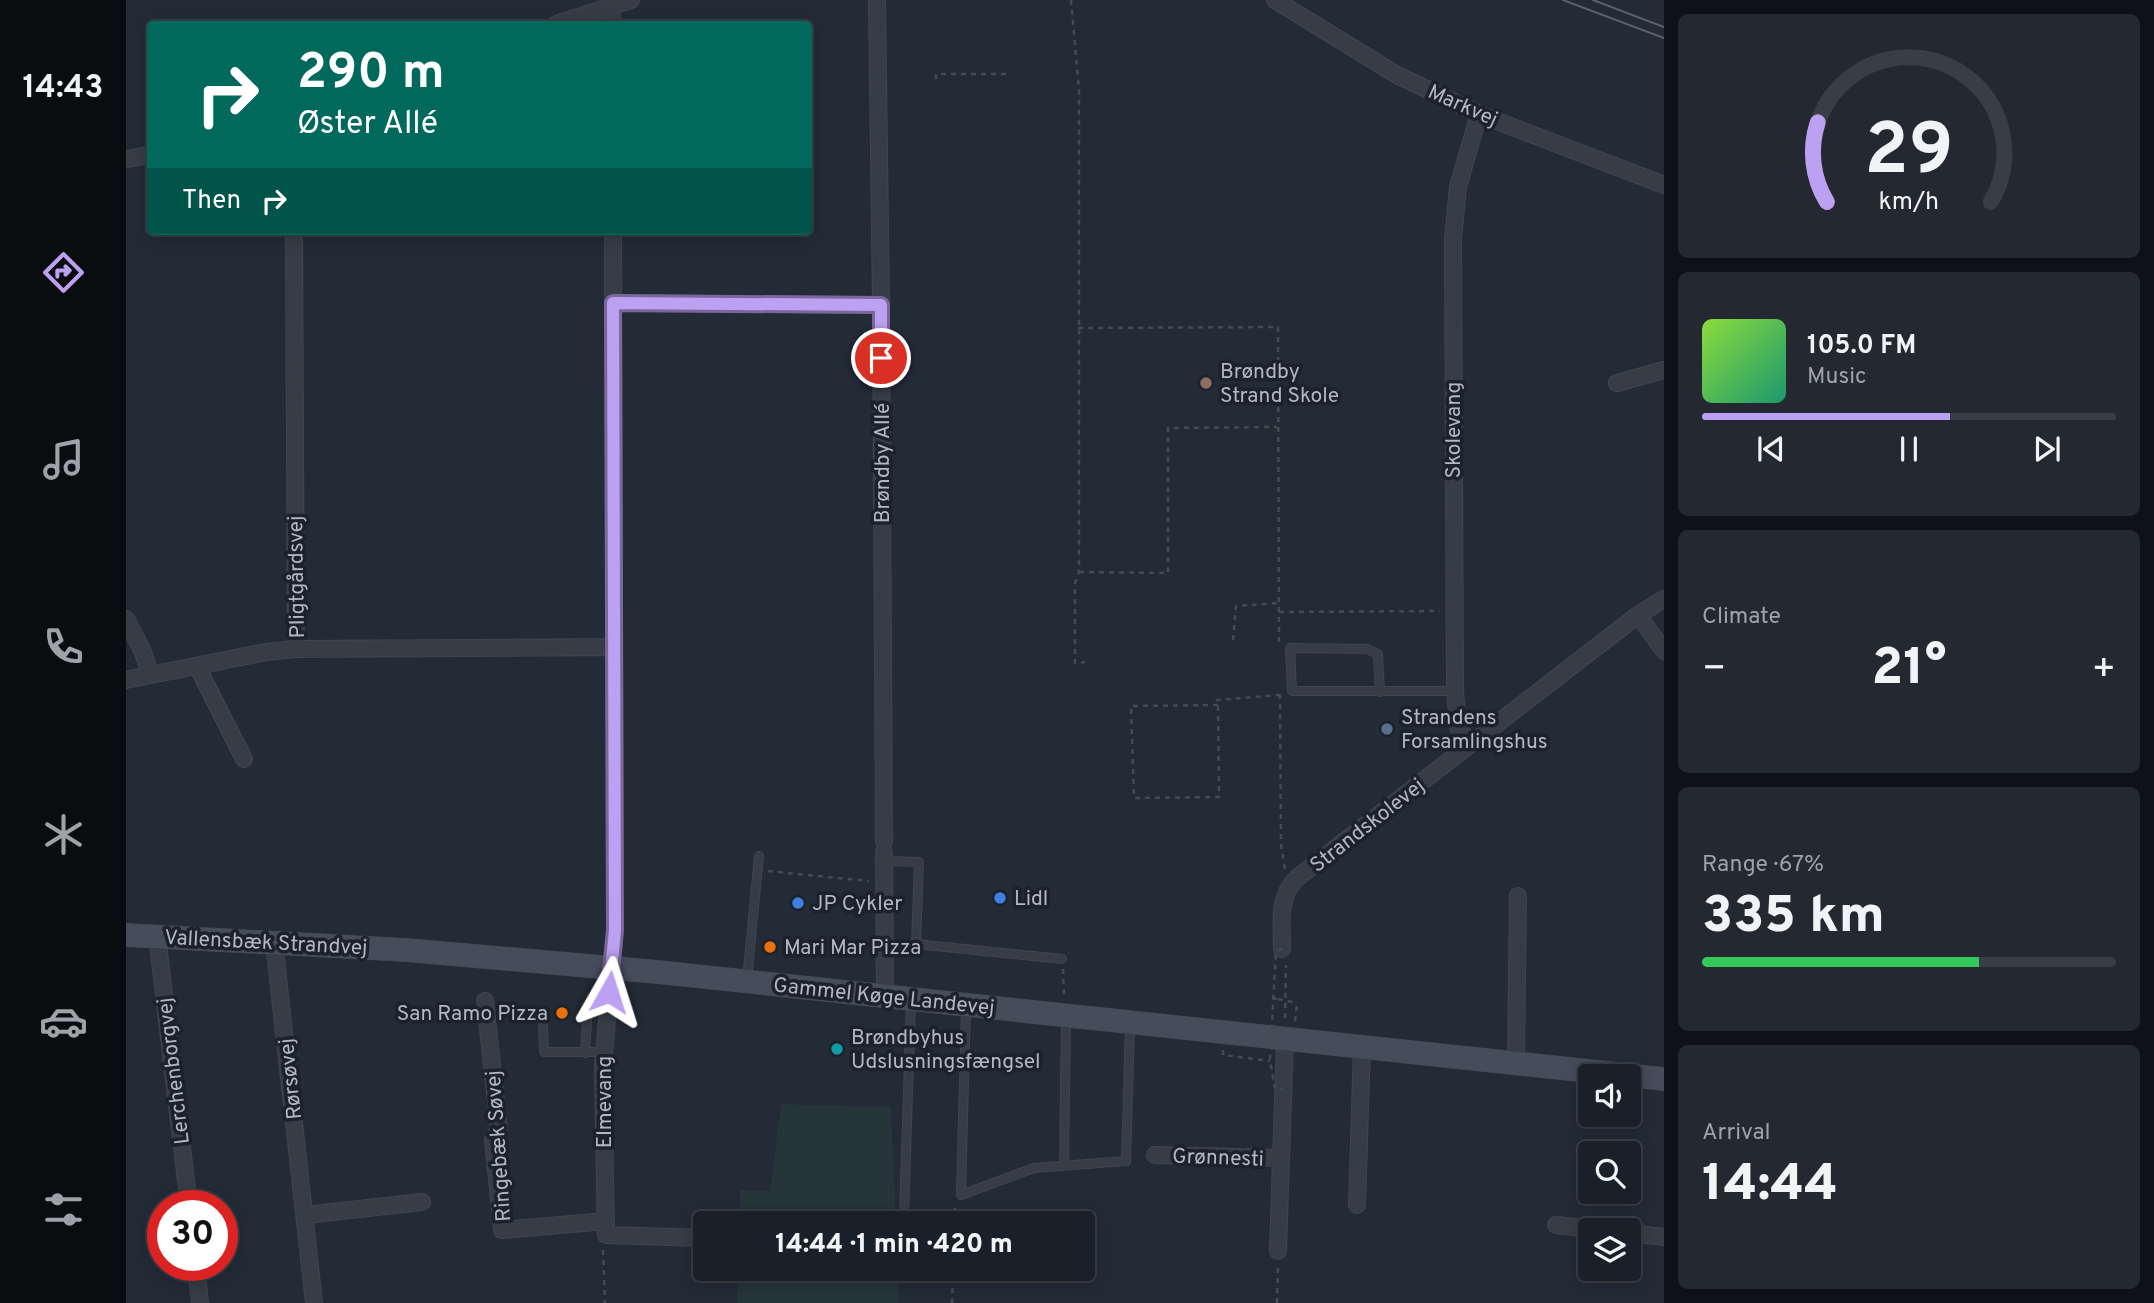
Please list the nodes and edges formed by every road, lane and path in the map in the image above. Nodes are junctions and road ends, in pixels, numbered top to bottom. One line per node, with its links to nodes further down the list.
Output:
1 (631, 0): 5 (street)
2 (877, 0): 17 (street, Brøndby Allé)
3 (1071, 0): 18 (path)
4 (1275, 0): 10 (street, Markvej)
5 (611, 3): 6 (street); 7 (street)
6 (564, 21)
7 (612, 21)
8 (1011, 74): 9 (path)
9 (936, 79)
10 (1479, 114): 13 (street, Markvej); 25 (street, Skolevang)
11 (147, 156): 12 (street)
12 (126, 159)
13 (1664, 185)
14 (294, 235): 31 (street, Pligtgårdsvej)
15 (613, 235): 16 (street, Elmevang)
16 (613, 303): 17 (street); 30 (street, Elmevang)
17 (881, 305): 43 (street, Brøndby Allé)
18 (1078, 328): 21 (path); 22 (path)
19 (1664, 370): 20 (street)
20 (1617, 383)
21 (1278, 427): 22 (path); 24 (path)
22 (1079, 572): 34 (path)
23 (1664, 599): 27 (street, Strandskolevej)
24 (1279, 603): 26 (path); 29 (path)
25 (1453, 611): 26 (path); 38 (street, Skolevang)
26 (1279, 612): 33 (path)
27 (1638, 615): 32 (street); 41 (street, Strandskolevej)
28 (126, 619): 36 (street)
29 (1233, 640)
30 (614, 647): 31 (street, Pligtgårdsvej); 55 (street, Elmevang)
31 (296, 649): 35 (street)
32 (1664, 651)
33 (1280, 653)
34 (1085, 662)
35 (197, 666): 36 (street); 42 (street)
36 (151, 675): 37 (street)
37 (126, 680)
38 (1455, 691): 39 (lane); 41 (street, Skolevang)
39 (1380, 692): 39 (lane)
40 (1218, 705): 40 (path); 47 (path)
41 (1471, 744): 47 (street, Strandskolevej)
42 (244, 759)
43 (884, 852): 46 (street, Brøndby Allé); 54 (lane)
44 (759, 856): 45 (lane)
45 (758, 870): 46 (path); 56 (lane)
46 (884, 882): 57 (street, Brøndby Allé)
47 (1287, 888): 52 (street)
48 (1518, 896): 73 (street)
49 (126, 935): 50 (main road, Vallensbæk Strandvej)
50 (158, 936): 51 (main road, Vallensbæk Strandvej); 79 (street, Lerchenborgvej)
51 (274, 942): 53 (main road, Vallensbæk Strandvej); 83 (street, Rørsøvej)
52 (1282, 949): 58 (path, bridge); 67 (path)
53 (406, 950): 55 (main road, Gammel Køge Landevej)
54 (1062, 960): 64 (path)
55 (611, 968): 56 (main road, Gammel Køge Landevej); 69 (street, Elmevang)
56 (747, 980): 57 (main road, Gammel Køge Landevej)
57 (885, 997): 59 (main road, Gammel Køge Landevej)
58 (1272, 998): 61 (path, bridge); 72 (path, bridge)
59 (911, 1000): 63 (main road, Gammel Køge Landevej); 82 (lane)
60 (485, 1001): 86 (street, Ringebæk Søvej)
61 (1297, 1003)
62 (588, 1005): 70 (lane)
63 (966, 1005): 64 (main road, Gammel Køge Landevej); 78 (lane)
64 (1065, 1015): 65 (main road, Gammel Køge Landevej); 78 (lane)
65 (1130, 1022): 67 (main road, Gammel Køge Landevej); 78 (lane)
66 (543, 1026): 70 (lane)
67 (1284, 1038): 68 (main road, Gammel Køge Landevej); 75 (street, Grønnesti)
68 (1362, 1046): 73 (main road, Gammel Køge Landevej); 81 (street)
69 (604, 1052): 70 (lane); 86 (street, Elmevang)
70 (585, 1053)
71 (1223, 1055): 72 (path)
72 (1270, 1062): 75 (path, bridge)
73 (1516, 1063): 74 (main road, Gammel Køge Landevej)
74 (1664, 1079)
75 (1283, 1089): 77 (street, Grønnesti)
76 (1155, 1155): 77 (street, Grønnesti)
77 (1281, 1158): 90 (street, Grønnesti)
78 (1065, 1166)
79 (187, 1190)
80 (422, 1202): 83 (street)
81 (1357, 1205)
82 (904, 1211)
83 (305, 1215): 94 (street, Rørsøvej)
84 (1556, 1225): 85 (street)
85 (1578, 1227)
86 (606, 1228): 88 (street); 95 (path)
87 (1641, 1234): 89 (street)
88 (693, 1237)
89 (1664, 1237)
90 (1279, 1251): 97 (path)
91 (198, 1281): 93 (street)
92 (953, 1281): 96 (path)
93 (201, 1303)
94 (314, 1303)
95 (605, 1303)
96 (952, 1303)
97 (1276, 1303)

